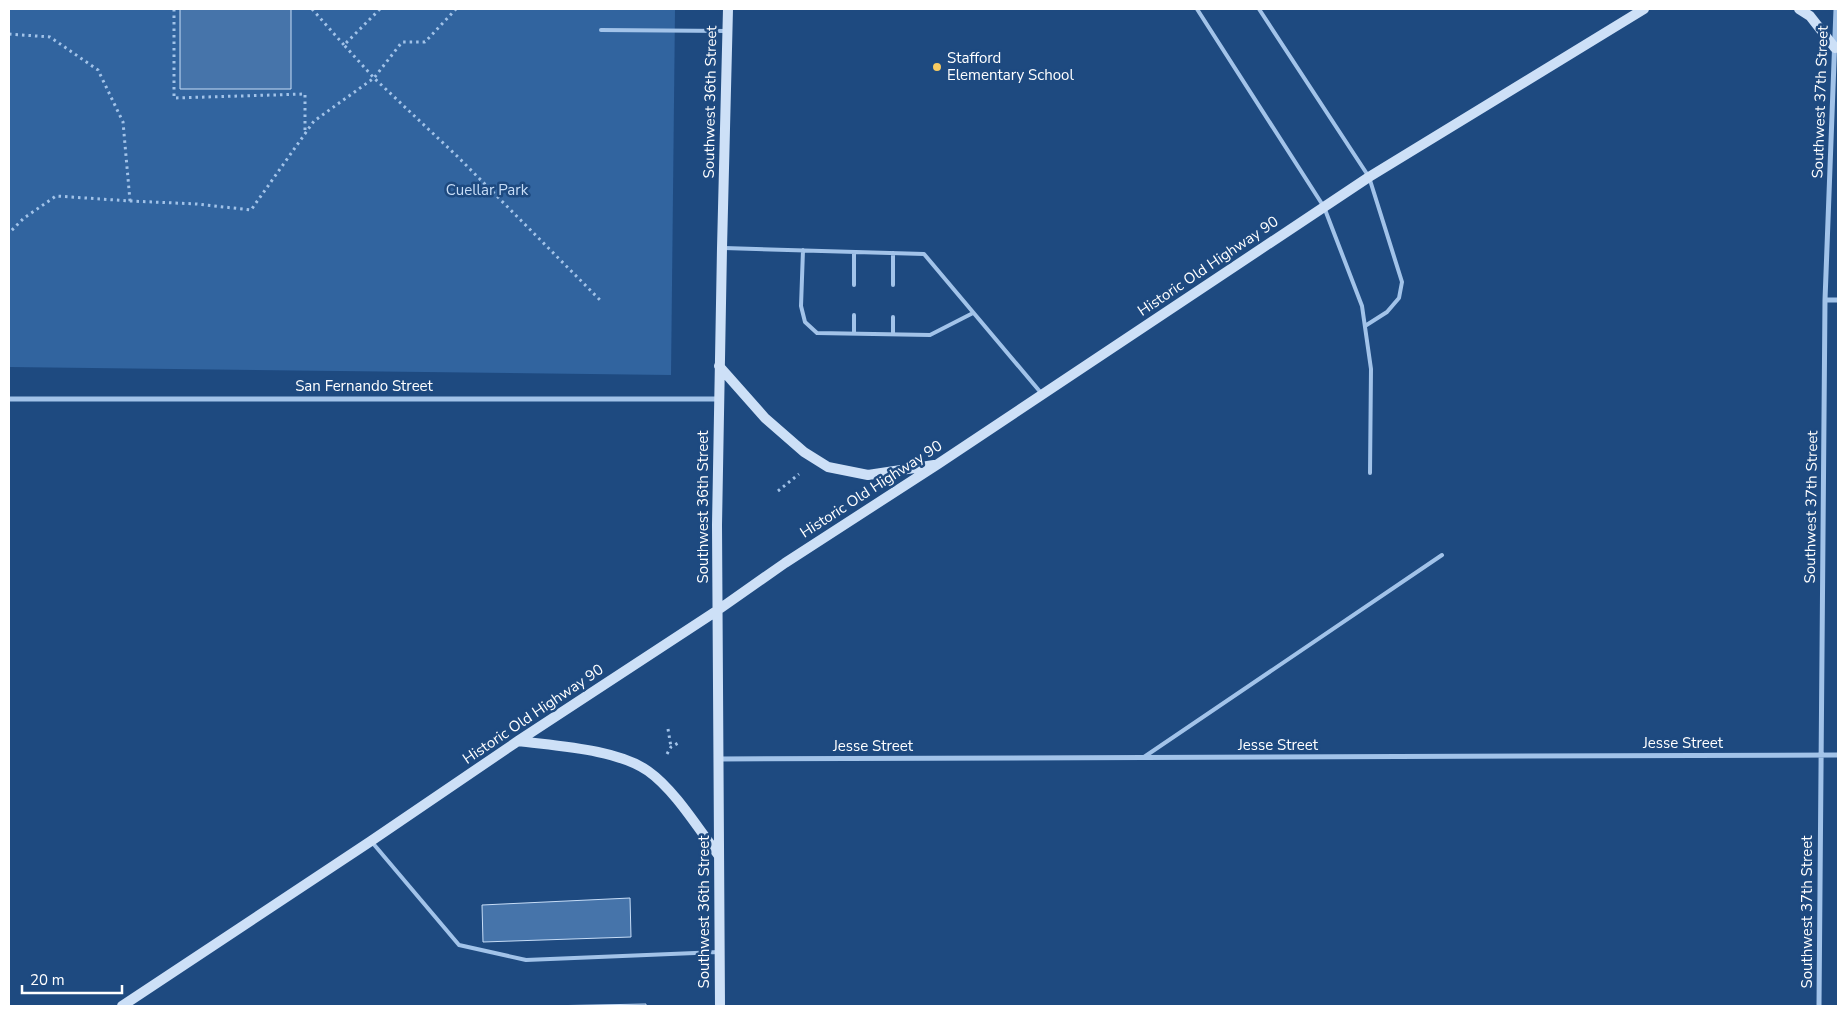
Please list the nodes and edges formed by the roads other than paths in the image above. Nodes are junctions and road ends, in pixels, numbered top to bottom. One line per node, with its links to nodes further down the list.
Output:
1 (728, 9): 8 (main road, Southwest 36th Street)
2 (1196, 9): 11 (lane)
3 (1259, 9): 10 (lane)
4 (1644, 9): 10 (main road, Historic Old Highway 90)
5 (1799, 9): 9 (main road)
6 (1836, 9): 9 (street, Southwest 37th Street)
7 (601, 30): 8 (lane)
8 (727, 31): 12 (main road, Southwest 36th Street)
9 (1835, 48): 18 (street, Southwest 37th Street)
10 (1369, 177): 11 (main road, Historic Old Highway 90); 23 (lane)
11 (1324, 207): 23 (lane); 27 (main road, Historic Old Highway 90)
12 (722, 248): 13 (lane); 26 (main road, Southwest 36th Street)
13 (803, 250): 14 (lane); 24 (lane)
14 (854, 252): 15 (lane); 16 (lane)
15 (893, 253): 17 (lane); 20 (lane)
16 (854, 284)
17 (893, 285)
18 (1825, 300): 19 (street); 35 (street, Southwest 37th Street)
19 (1838, 300)
20 (974, 313): 25 (lane); 27 (lane)
21 (854, 315): 24 (lane)
22 (893, 317): 25 (lane)
23 (1365, 326): 31 (lane)
24 (854, 333): 25 (lane)
25 (893, 334)
26 (720, 366): 29 (main road, Southwest 36th Street); 30 (main road)
27 (1043, 394): 30 (main road, Historic Old Highway 90)
28 (9, 399): 29 (street, San Fernando Street)
29 (719, 399): 33 (main road, Southwest 36th Street)
30 (938, 464): 33 (main road, Historic Old Highway 90)
31 (1370, 473)
32 (1442, 555): 37 (lane)
33 (718, 610): 34 (main road, Historic Old Highway 90); 38 (main road, Southwest 36th Street)
34 (518, 741): 39 (main road, Historic Old Highway 90); 40 (main road)
35 (1820, 756): 36 (street, Jesse Street); 37 (street, Jesse Street); 44 (street, Southwest 37th Street)
36 (1838, 756)
37 (1143, 757): 38 (street, Jesse Street)
38 (719, 759): 40 (main road, Southwest 36th Street)
39 (371, 841): 41 (lane); 42 (main road, Historic Old Highway 90)
40 (719, 856): 41 (main road, Southwest 36th Street)
41 (719, 952): 43 (main road, Southwest 36th Street)
42 (122, 1006)
43 (720, 1006)
44 (1819, 1006)

